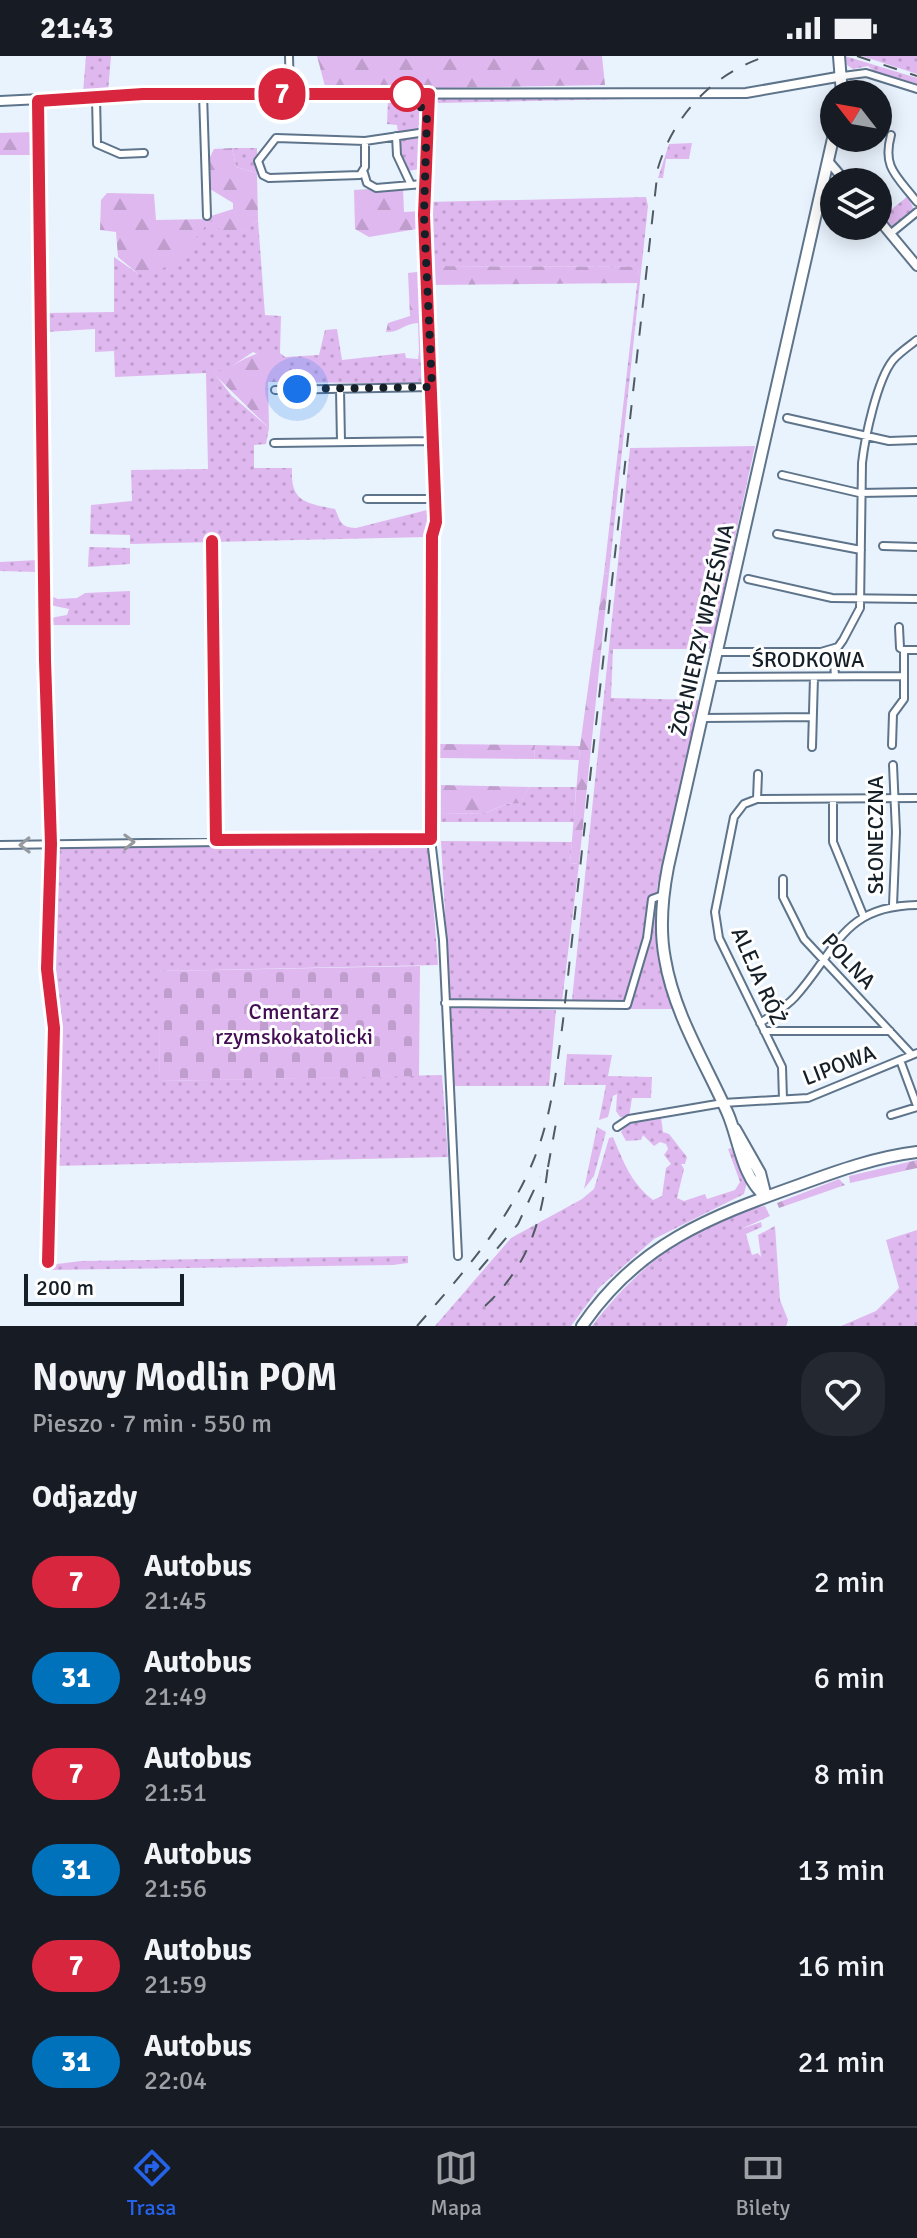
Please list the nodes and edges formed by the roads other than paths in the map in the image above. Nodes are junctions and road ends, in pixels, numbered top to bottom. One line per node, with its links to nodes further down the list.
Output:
1 (289, 56): 7 (street)
2 (839, 56): 3 (main road)
3 (843, 76): 4 (main road); 5 (street); 8 (street)
4 (843, 80)
5 (917, 89)
6 (203, 94): 7 (street); 9 (street); 25 (street)
7 (290, 94): 8 (street)
8 (429, 94): 12 (street)
9 (96, 97): 11 (street); 17 (street)
10 (0, 101): 11 (street)
11 (38, 101): 73 (street)
12 (426, 132): 13 (street); 21 (street)
13 (396, 136): 14 (street); 22 (street)
14 (365, 141): 20 (street); 20 (street)
15 (830, 152): 18 (main road, ŻOŁNIERZY WRZEŚNIA)
16 (889, 152): 23 (street)
17 (144, 153)
18 (828, 161): 19 (street); 56 (main road, ŻOŁNIERZY WRZEŚNIA)
19 (834, 168)
20 (364, 173): 22 (street)
21 (423, 184): 22 (street); 30 (street)
22 (411, 185)
23 (917, 202)
24 (917, 212): 26 (street)
25 (207, 216)
26 (892, 232)
27 (892, 236): 28 (street)
28 (917, 266)
29 (917, 340): 34 (street)
30 (432, 387): 31 (street); 36 (street)
31 (340, 389): 32 (street); 37 (street)
32 (275, 390)
33 (787, 418): 34 (street)
34 (867, 436): 35 (street); 41 (street)
35 (917, 440)
36 (434, 441): 37 (street); 43 (street)
37 (341, 442): 38 (street)
38 (274, 443)
39 (782, 475): 41 (street)
40 (917, 492): 41 (street)
41 (862, 493): 48 (street)
42 (367, 499): 43 (street)
43 (435, 499): 71 (street)
44 (777, 534): 48 (street)
45 (212, 541): 72 (street)
46 (883, 546): 47 (street)
47 (917, 547)
48 (861, 550): 51 (street)
49 (748, 579): 51 (street)
50 (917, 599): 51 (street)
51 (861, 600): 53 (street)
52 (899, 627): 54 (street, SŁONECZNA)
53 (833, 650): 56 (street); 57 (street)
54 (904, 650): 55 (street); 58 (street, SŁONECZNA)
55 (917, 650)
56 (717, 652): 59 (main road, ŻOŁNIERZY WRZEŚNIA)
57 (835, 676): 58 (street, ŚRODKOWA); 60 (street, ŚRODKOWA)
58 (904, 676): 63 (street, SŁONECZNA)
59 (712, 677): 60 (street, ŚRODKOWA); 62 (main road, ŻOŁNIERZY WRZEŚNIA)
60 (814, 677): 61 (street)
61 (812, 717): 62 (street); 64 (street)
62 (702, 718): 76 (main road, ŻOŁNIERZY WRZEŚNIA)
63 (892, 745)
64 (812, 747)
65 (893, 765): 67 (street, SŁONECZNA)
66 (758, 774): 69 (street)
67 (894, 798): 68 (street); 70 (street); 77 (street, SŁONECZNA)
68 (917, 798)
69 (757, 799): 70 (street); 82 (street, ALEJA RÓŻ)
70 (833, 800): 79 (street)
71 (431, 839): 72 (street); 81 (street)
72 (216, 840): 73 (street, one-way to 72)
73 (51, 844): 74 (street, one-way to 74); 98 (street)
74 (0, 845)
75 (783, 879): 80 (street, POLNA)
76 (663, 895): 81 (street); 88 (main road, ŻOŁNIERZY WRZEŚNIA)
77 (893, 905): 78 (street); 79 (street)
78 (917, 905)
79 (863, 915): 80 (street)
80 (823, 959): 82 (street); 84 (street, POLNA)
81 (445, 1003): 97 (street)
82 (760, 1023): 83 (street, ALEJA RÓŻ)
83 (764, 1031): 84 (street); 87 (street, ALEJA RÓŻ)
84 (890, 1031): 85 (street, POLNA)
85 (914, 1054): 86 (street, LIPOWA)
86 (900, 1060): 87 (street, LIPOWA); 89 (street)
87 (783, 1099): 88 (street, LIPOWA)
88 (723, 1103): 91 (street, LIPOWA); 93 (main road, ŻOŁNIERZY WRZEŚNIA)
89 (917, 1106): 90 (street)
90 (891, 1115)
91 (617, 1127)
92 (917, 1152): 94 (main road)
93 (755, 1173): 94 (main road); 95 (main road, ŻOŁNIERZY WRZEŚNIA); 96 (main road)
94 (802, 1184): 95 (main road)
95 (766, 1197): 96 (main road)
96 (735, 1208): 99 (main road)
97 (458, 1256)
98 (48, 1262)
99 (582, 1326)

